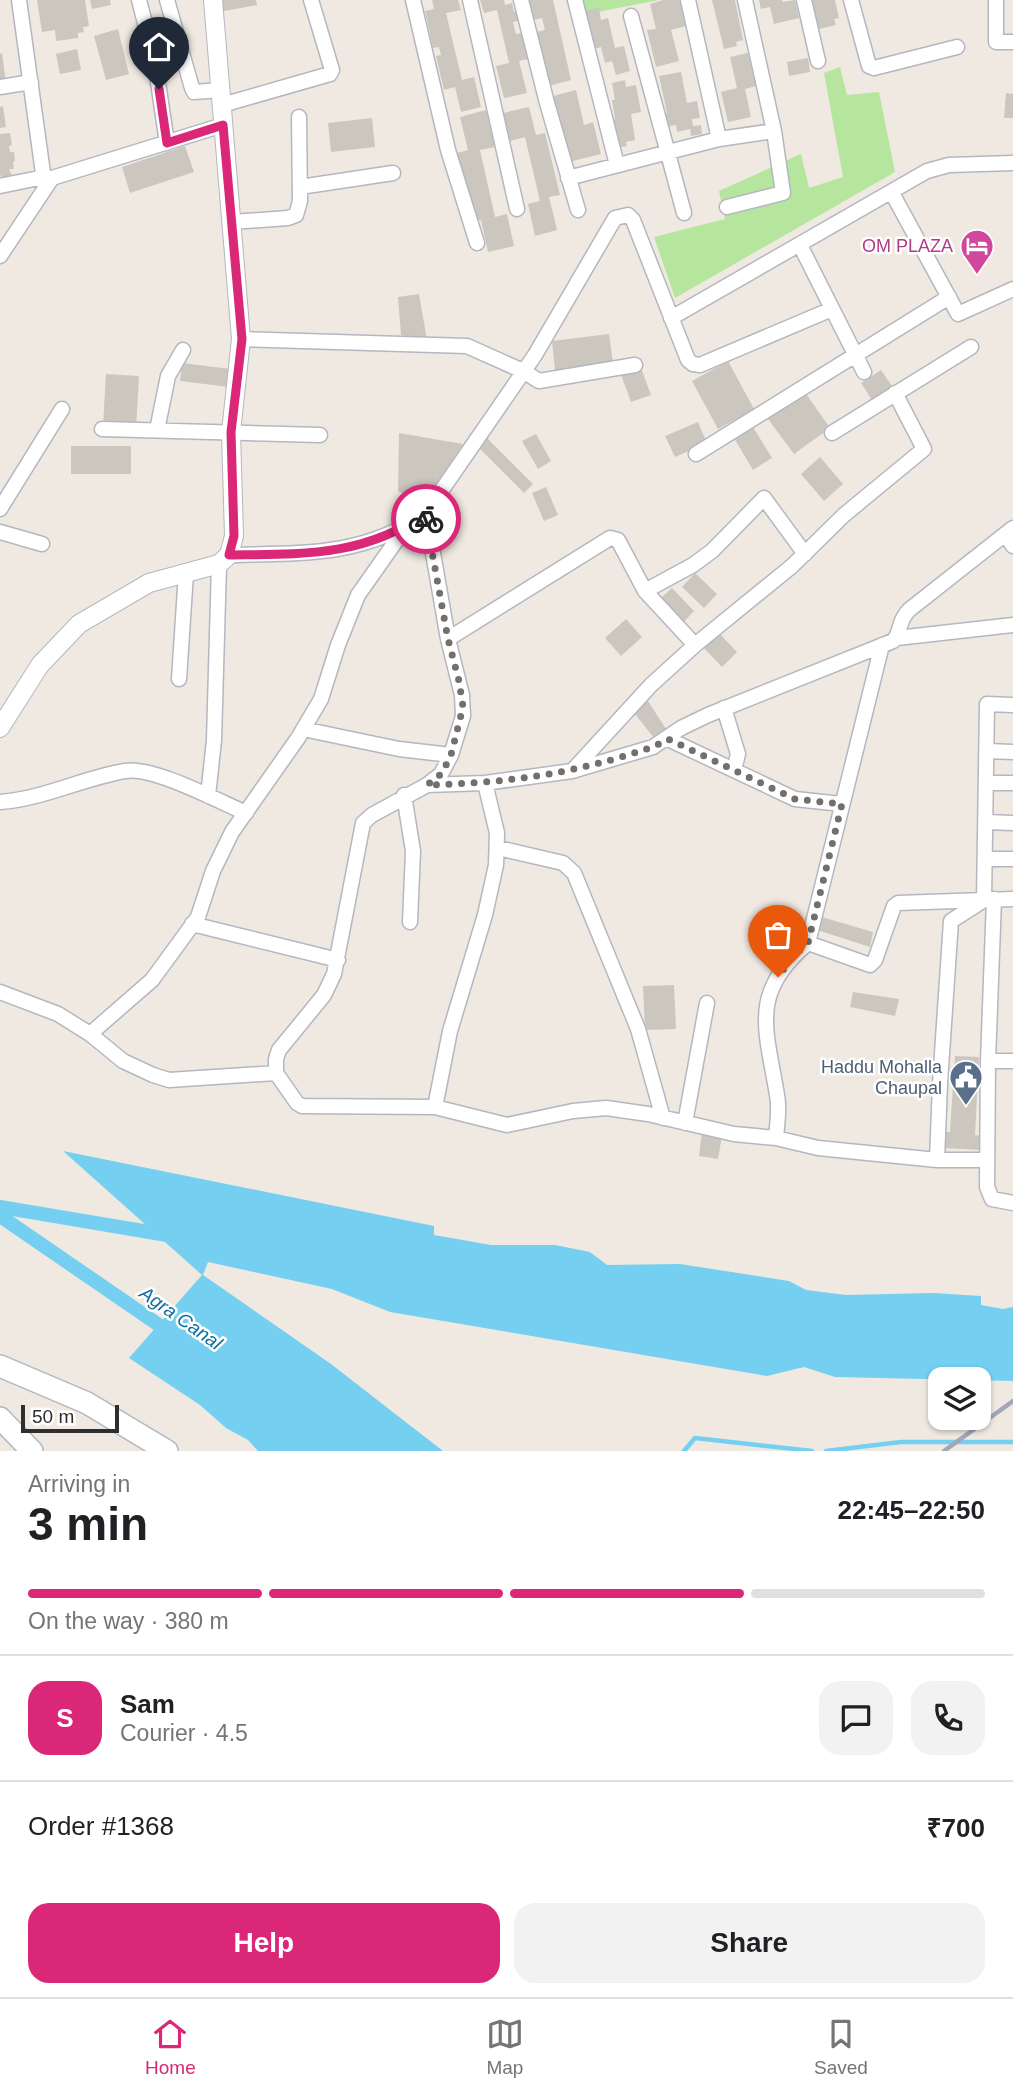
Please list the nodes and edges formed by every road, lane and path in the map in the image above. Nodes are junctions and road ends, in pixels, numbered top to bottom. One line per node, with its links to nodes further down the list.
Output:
1 (19, 0): 19 (street)
2 (139, 0): 26 (street)
3 (167, 0): 21 (street)
4 (213, 0): 21 (street)
5 (311, 0): 21 (street)
6 (413, 0): 40 (street)
7 (470, 0): 36 (street)
8 (521, 0): 31 (street)
9 (575, 0): 29 (street)
10 (688, 0): 25 (street)
11 (745, 0): 24 (street)
12 (804, 0): 18 (street)
13 (851, 0): 17 (street)
14 (996, 0): 16 (street)
15 (632, 16): 27 (street)
16 (1013, 42)
17 (957, 47)
18 (818, 61)
19 (31, 82): 20 (street); 32 (street)
20 (0, 88)
21 (221, 98): 23 (street)
22 (299, 117): 33 (street)
23 (223, 125): 26 (street); 39 (street)
24 (774, 131): 25 (street); 35 (street)
25 (719, 139): 27 (street)
26 (167, 143): 42 (street)
27 (668, 151): 29 (street); 38 (street)
28 (1013, 163): 34 (street)
29 (617, 165): 31 (street)
30 (393, 173): 33 (street)
31 (568, 178): 37 (street)
32 (0, 186)
33 (300, 187): 39 (street)
34 (892, 193): 41 (street); 44 (street)
35 (727, 207)
36 (517, 209)
37 (578, 210)
38 (684, 213)
39 (232, 222): 47 (street)
40 (477, 243)
41 (800, 245): 45 (street); 46 (street)
42 (0, 256)
43 (1013, 289): 44 (street)
44 (949, 297): 50 (street)
45 (832, 309): 46 (street); 50 (street)
46 (671, 318): 52 (street)
47 (242, 339): 52 (street); 58 (street)
48 (971, 347): 54 (street)
49 (183, 350): 57 (street)
50 (855, 354): 53 (street); 61 (street)
51 (635, 365): 52 (street)
52 (523, 371): 63 (street)
53 (864, 372)
54 (895, 393): 59 (street); 68 (street)
55 (62, 409): 62 (street)
56 (102, 429): 57 (street)
57 (158, 430): 58 (street)
58 (231, 432): 60 (street); 69 (street)
59 (832, 433)
60 (320, 435)
61 (696, 454)
62 (0, 509)
63 (426, 513): 64 (street); 74 (street)
64 (404, 529): 69 (street); 81 (street)
65 (0, 531): 67 (street)
66 (1010, 536): 73 (street)
67 (42, 544)
68 (805, 554): 71 (street); 75 (street)
69 (224, 560): 70 (street); 93 (street)
70 (186, 573): 77 (street); 80 (street)
71 (645, 591): 74 (street); 75 (street)
72 (1013, 625): 73 (street)
73 (897, 638): 76 (street)
74 (448, 639): 85 (street)
75 (695, 645): 87 (street)
76 (882, 645): 79 (street); 95 (street)
77 (179, 679)
78 (1013, 705): 83 (street)
79 (724, 708): 82 (street); 86 (street)
80 (0, 728)
81 (303, 729): 85 (street); 96 (street)
82 (668, 739): 86 (street); 87 (street)
83 (987, 751): 84 (street); 89 (street)
84 (1013, 752)
85 (451, 755): 91 (street)
86 (734, 770): 95 (street)
87 (572, 771): 88 (street)
88 (485, 783): 91 (street); 99 (street)
89 (986, 783): 90 (street); 97 (street)
90 (1013, 783)
91 (427, 785): 92 (street)
92 (404, 795): 104 (street); 107 (street)
93 (208, 796): 94 (street); 96 (street)
94 (0, 802)
95 (842, 804): 106 (street)
96 (246, 813): 105 (street)
97 (986, 822): 98 (street); 100 (street)
98 (1013, 823)
99 (498, 848): 114 (street); 115 (street)
100 (985, 859): 101 (street); 102 (street)
101 (1013, 859)
102 (989, 900): 103 (street); 106 (street); 111 (street); 118 (street)
103 (1013, 900)
104 (410, 922)
105 (192, 924): 107 (street); 110 (street)
106 (808, 943): 117 (street)
107 (338, 960): 113 (street)
108 (0, 992): 110 (street)
109 (707, 1003): 116 (street)
110 (90, 1034): 113 (street)
111 (988, 1061): 112 (street); 119 (street)
112 (1013, 1061)
113 (276, 1073): 114 (street)
114 (435, 1107): 115 (street)
115 (663, 1118): 116 (street)
116 (685, 1123): 117 (street)
117 (776, 1138): 118 (street)
118 (937, 1160): 119 (street)
119 (986, 1160): 120 (street)
120 (1013, 1203)
121 (0, 1366): 124 (main road)
122 (0, 1418): 123 (main road)
123 (32, 1451)
124 (167, 1451)

